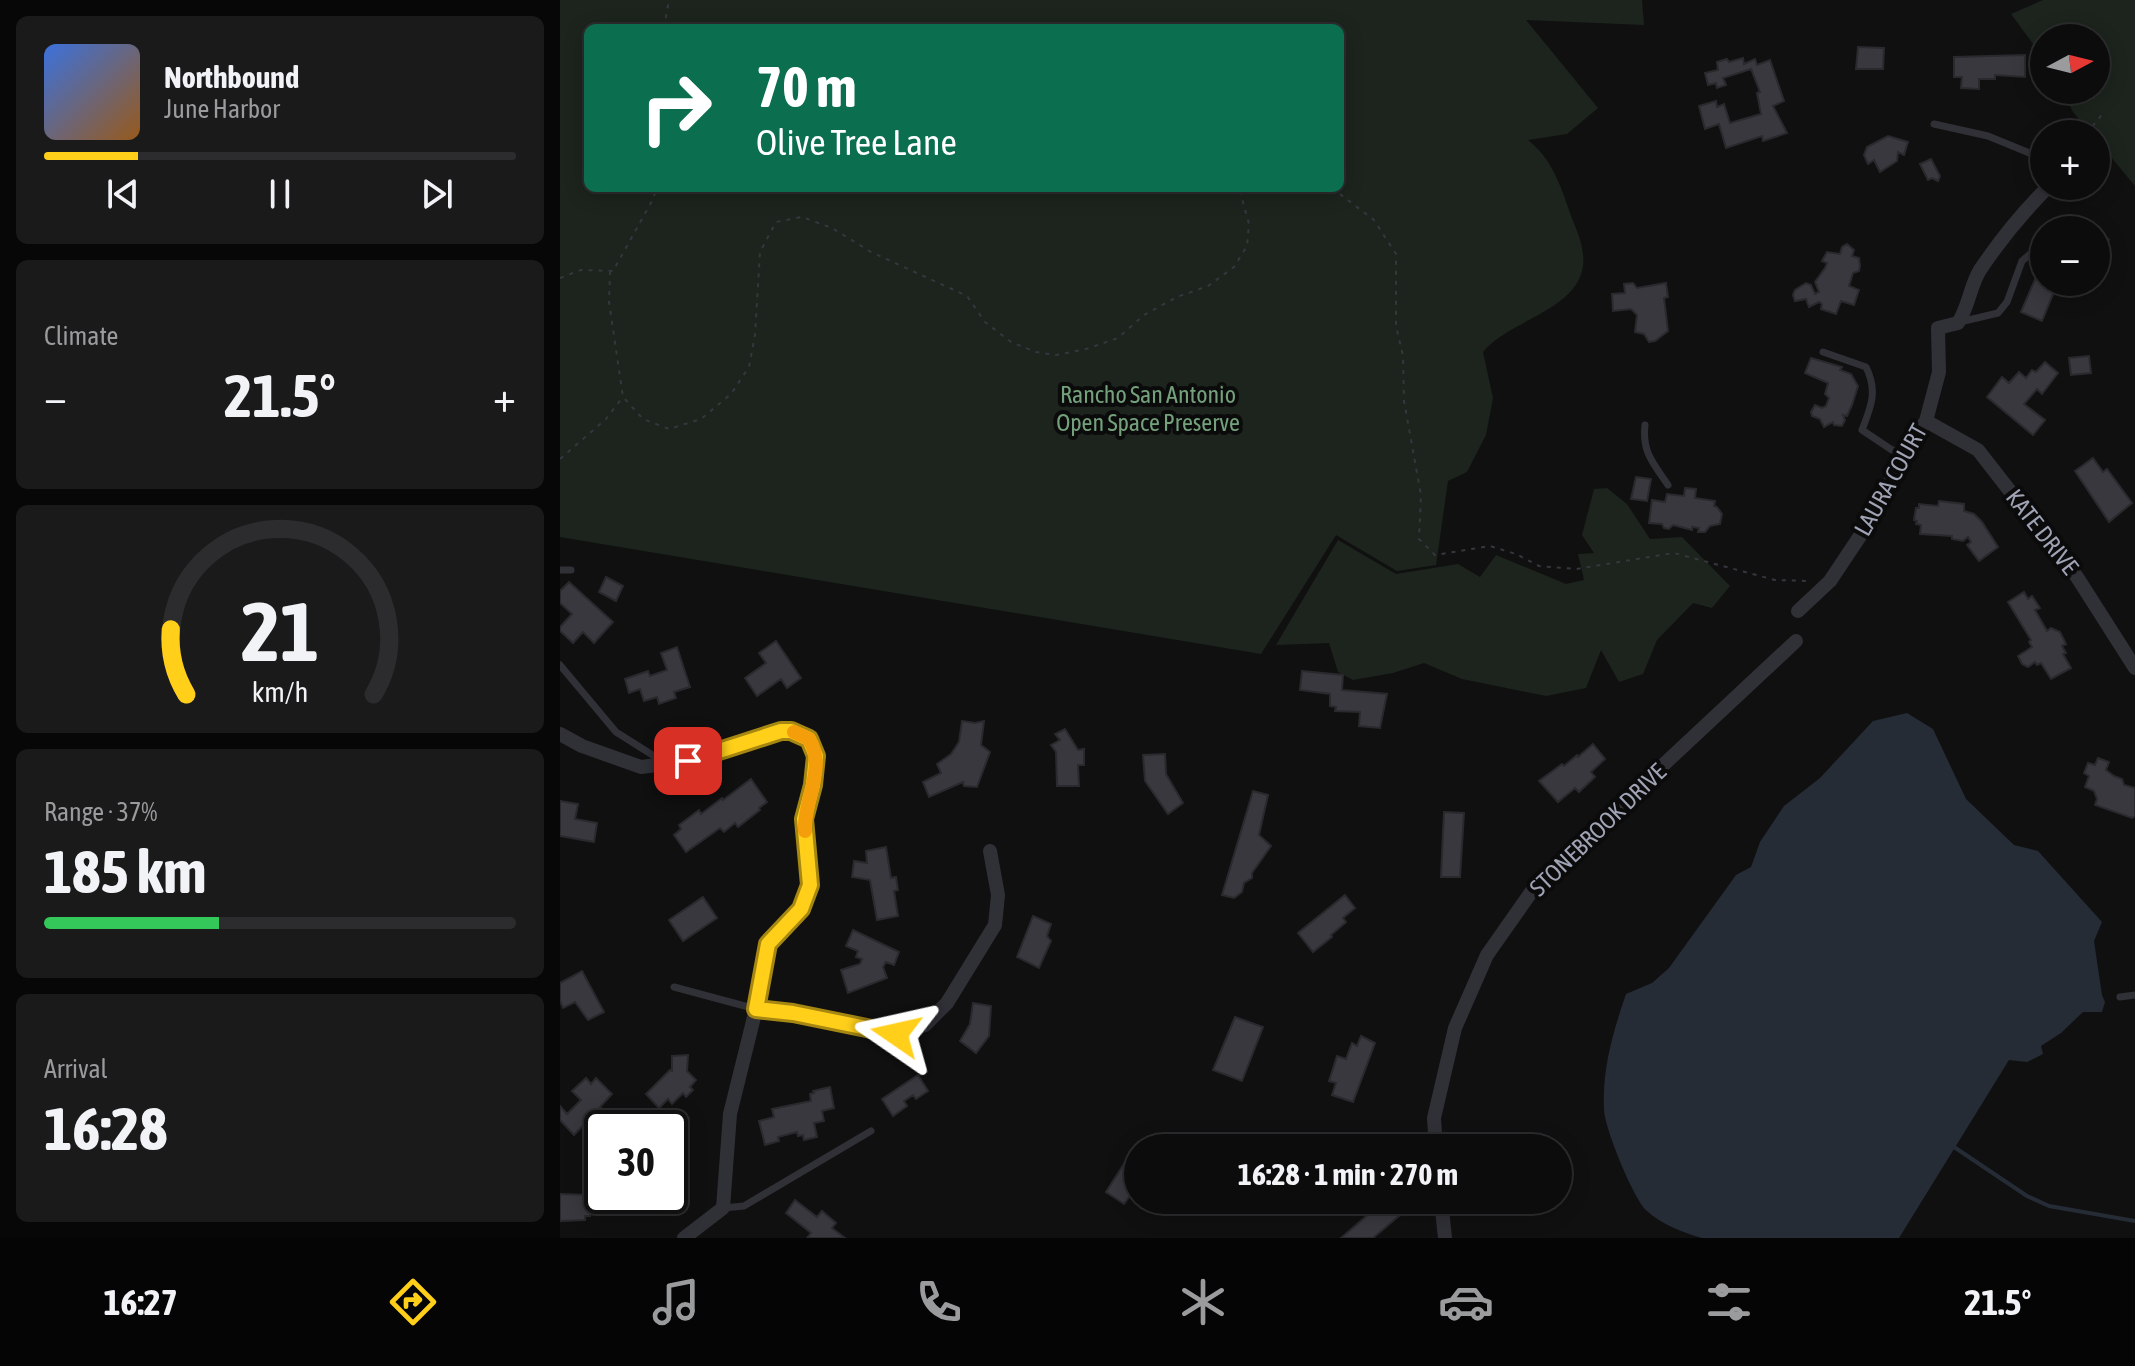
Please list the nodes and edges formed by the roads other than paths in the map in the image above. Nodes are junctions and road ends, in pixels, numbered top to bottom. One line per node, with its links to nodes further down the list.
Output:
1 (1934, 124): 2 (lane)
2 (2030, 153)
3 (2035, 200): 5 (street)
4 (2030, 254): 5 (lane)
5 (1958, 323): 7 (street, LAURA COURT)
6 (1823, 352): 9 (lane)
7 (1926, 421): 9 (street, LAURA COURT); 16 (street, KATE DRIVE)
8 (1645, 425): 10 (lane)
9 (1904, 452): 13 (street, LAURA COURT)
10 (1668, 485)
11 (560, 570): 12 (lane)
12 (571, 570)
13 (1798, 611)
14 (1796, 641): 25 (street, STONEBROOK DRIVE)
15 (560, 665): 18 (lane)
16 (2135, 668)
17 (560, 734): 18 (street)
18 (666, 763): 23 (street)
19 (990, 851): 23 (street)
20 (674, 987): 23 (lane)
21 (2135, 995): 22 (lane)
22 (2120, 997)
23 (756, 1009): 26 (street)
24 (871, 1131): 26 (lane)
25 (1435, 1134)
26 (723, 1208): 28 (street)
27 (1442, 1214): 29 (street)
28 (684, 1238)
29 (1445, 1238)

